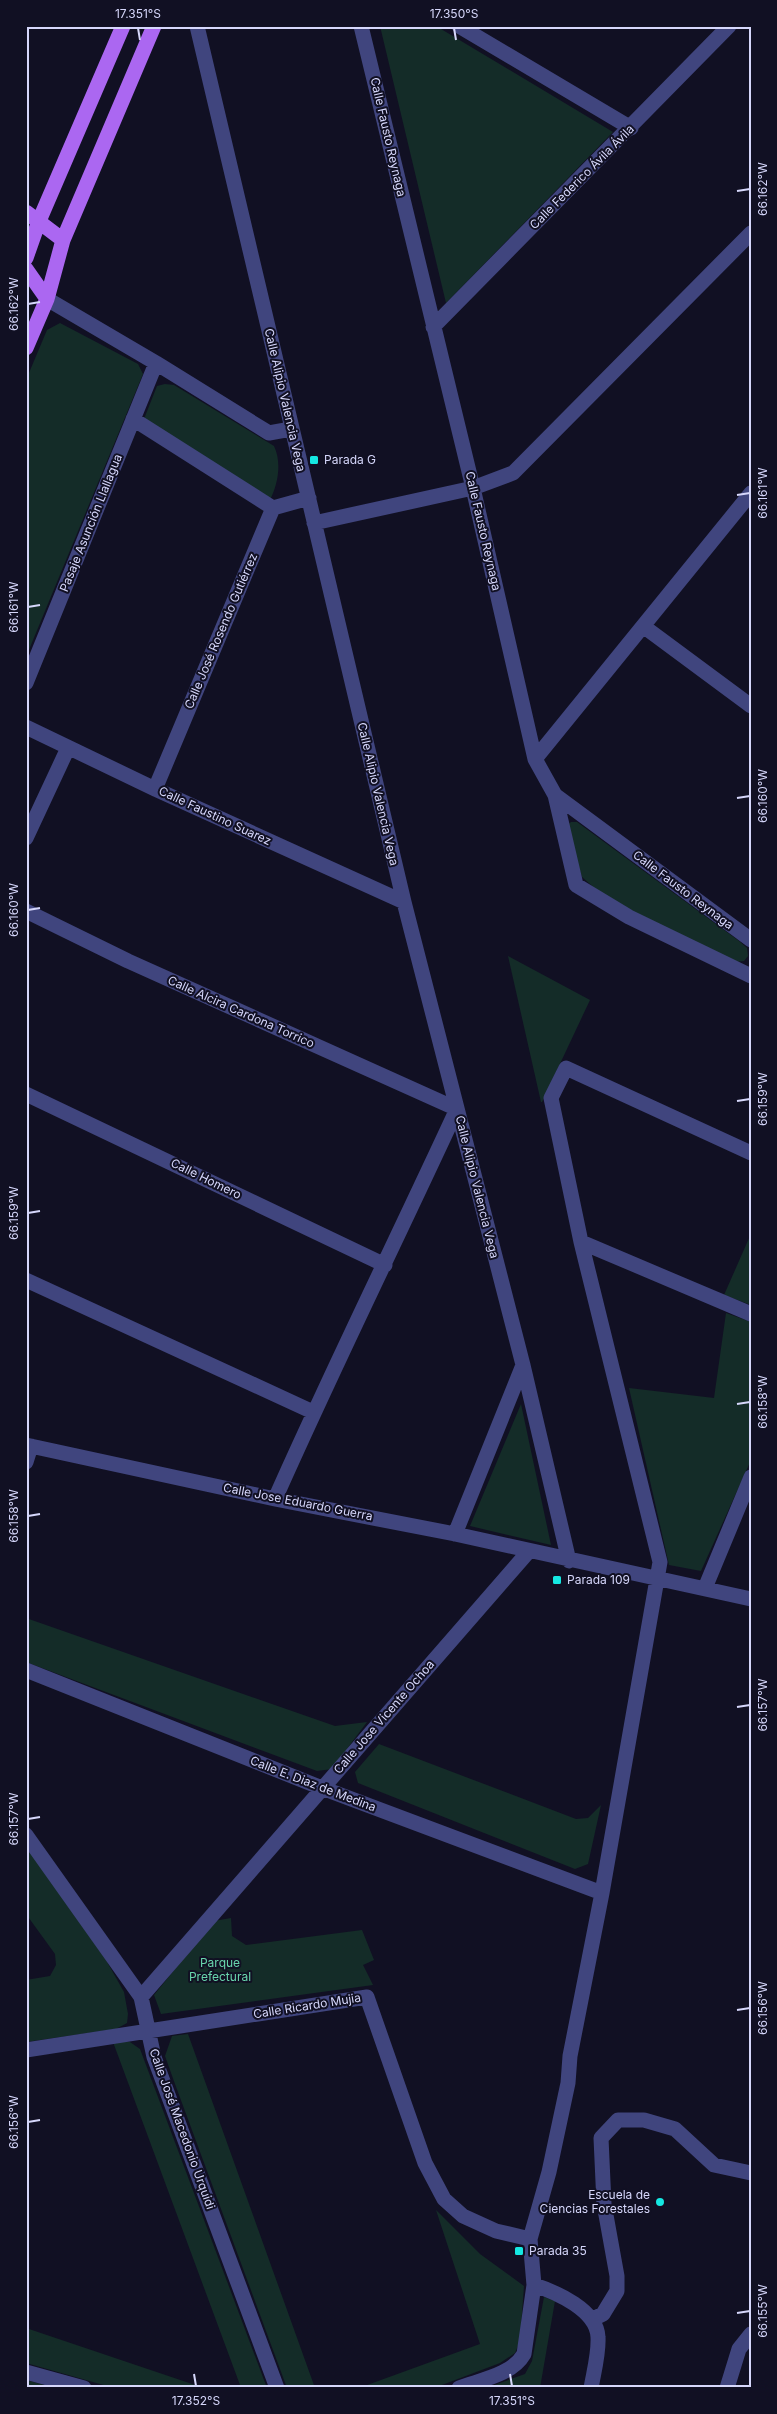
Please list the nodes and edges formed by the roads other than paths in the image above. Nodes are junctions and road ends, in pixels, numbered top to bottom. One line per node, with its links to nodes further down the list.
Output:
1 (123, 26): 9 (main road)
2 (154, 26): 11 (main road)
3 (197, 26): 19 (street, Calle Alipio Valencia Vega)
4 (361, 26): 15 (street, Calle Fausto Reynaga)
5 (459, 26): 7 (street)
6 (729, 26): 7 (street, Calle Federico Ávila Ávila)
7 (630, 128): 15 (street, Calle Federico Ávila Ávila)
8 (26, 212): 9 (main road)
9 (39, 221): 11 (main road); 12 (main road)
10 (751, 233): 20 (street)
11 (63, 240): 14 (main road)
12 (26, 258)
13 (26, 269): 14 (main road)
14 (47, 299): 16 (main road); 17 (street)
15 (433, 327): 20 (street, Calle Fausto Reynaga)
16 (26, 348)
17 (156, 363): 18 (street, Pasaje Asunción Llallagua); 19 (street)
18 (133, 419): 23 (street); 26 (street, Pasaje Asunción Llallagua)
19 (291, 429): 22 (street, Calle Alipio Valencia Vega)
20 (473, 488): 24 (street); 30 (street, Calle Fausto Reynaga)
21 (751, 493): 25 (street)
22 (309, 498): 23 (street); 24 (street, Calle Alipio Valencia Vega)
23 (273, 508): 31 (street, Calle José Rosendo Gutiérrez)
24 (314, 523): 34 (street, Calle Alipio Valencia Vega)
25 (643, 626): 27 (street); 30 (street)
26 (26, 683)
27 (751, 706)
28 (26, 727): 29 (street, Calle Faustino Suarez)
29 (68, 748): 31 (street, Calle Faustino Suarez); 33 (street)
30 (535, 759): 32 (street, Calle Fausto Reynaga)
31 (155, 789): 34 (street, Calle Faustino Suarez)
32 (555, 795): 36 (street, Calle Fausto Reynaga); 37 (street)
33 (26, 838)
34 (404, 902): 39 (street, Calle Alipio Valencia Vega)
35 (26, 911): 39 (street, Calle Alcira Cardona Torrico)
36 (751, 940)
37 (751, 976)
38 (26, 1094): 42 (street, Calle Homero)
39 (457, 1109): 42 (street); 45 (street, Calle Alipio Valencia Vega)
40 (751, 1153): 41 (street)
41 (581, 1242): 44 (street); 54 (street)
42 (385, 1265): 46 (street)
43 (26, 1280): 46 (street)
44 (751, 1314)
45 (523, 1365): 51 (street); 53 (street, Calle Alipio Valencia Vega)
46 (313, 1412): 50 (street)
47 (29, 1446): 48 (street); 50 (street, Calle Jose Eduardo Guerra)
48 (26, 1462)
49 (751, 1477): 55 (street)
50 (275, 1498): 51 (street, Calle Jose Eduardo Guerra)
51 (454, 1534): 52 (street, Calle Jose Eduardo Guerra)
52 (529, 1551): 53 (street, Calle Jose Eduardo Guerra); 58 (street, Calle Jose Vicente Ochoa)
53 (569, 1560): 54 (street, Calle Jose Eduardo Guerra)
54 (657, 1579): 55 (street); 60 (street)
55 (705, 1588): 56 (street)
56 (751, 1599)
57 (26, 1670): 58 (street, Calle E. Diaz de Medina)
58 (322, 1788): 60 (street, Calle E. Diaz de Medina); 61 (street, Calle Jose Vicente Ochoa)
59 (26, 1835): 61 (street, Calle José Macedonio Urquidi)
60 (602, 1893): 65 (street)
61 (141, 1997): 62 (street, Calle José Macedonio Urquidi)
62 (149, 2030): 63 (street, Calle Ricardo Mujia); 65 (street, Calle Ricardo Mujia); 71 (street, Calle José Macedonio Urquidi)
63 (26, 2050)
64 (751, 2173): 67 (street)
65 (530, 2238): 66 (street)
66 (534, 2286): 67 (street); 72 (street)
67 (593, 2319): 73 (street)
68 (751, 2334): 74 (street)
69 (26, 2372): 70 (street)
70 (84, 2388)
71 (277, 2388)
72 (459, 2388)
73 (591, 2388)
74 (727, 2388)

